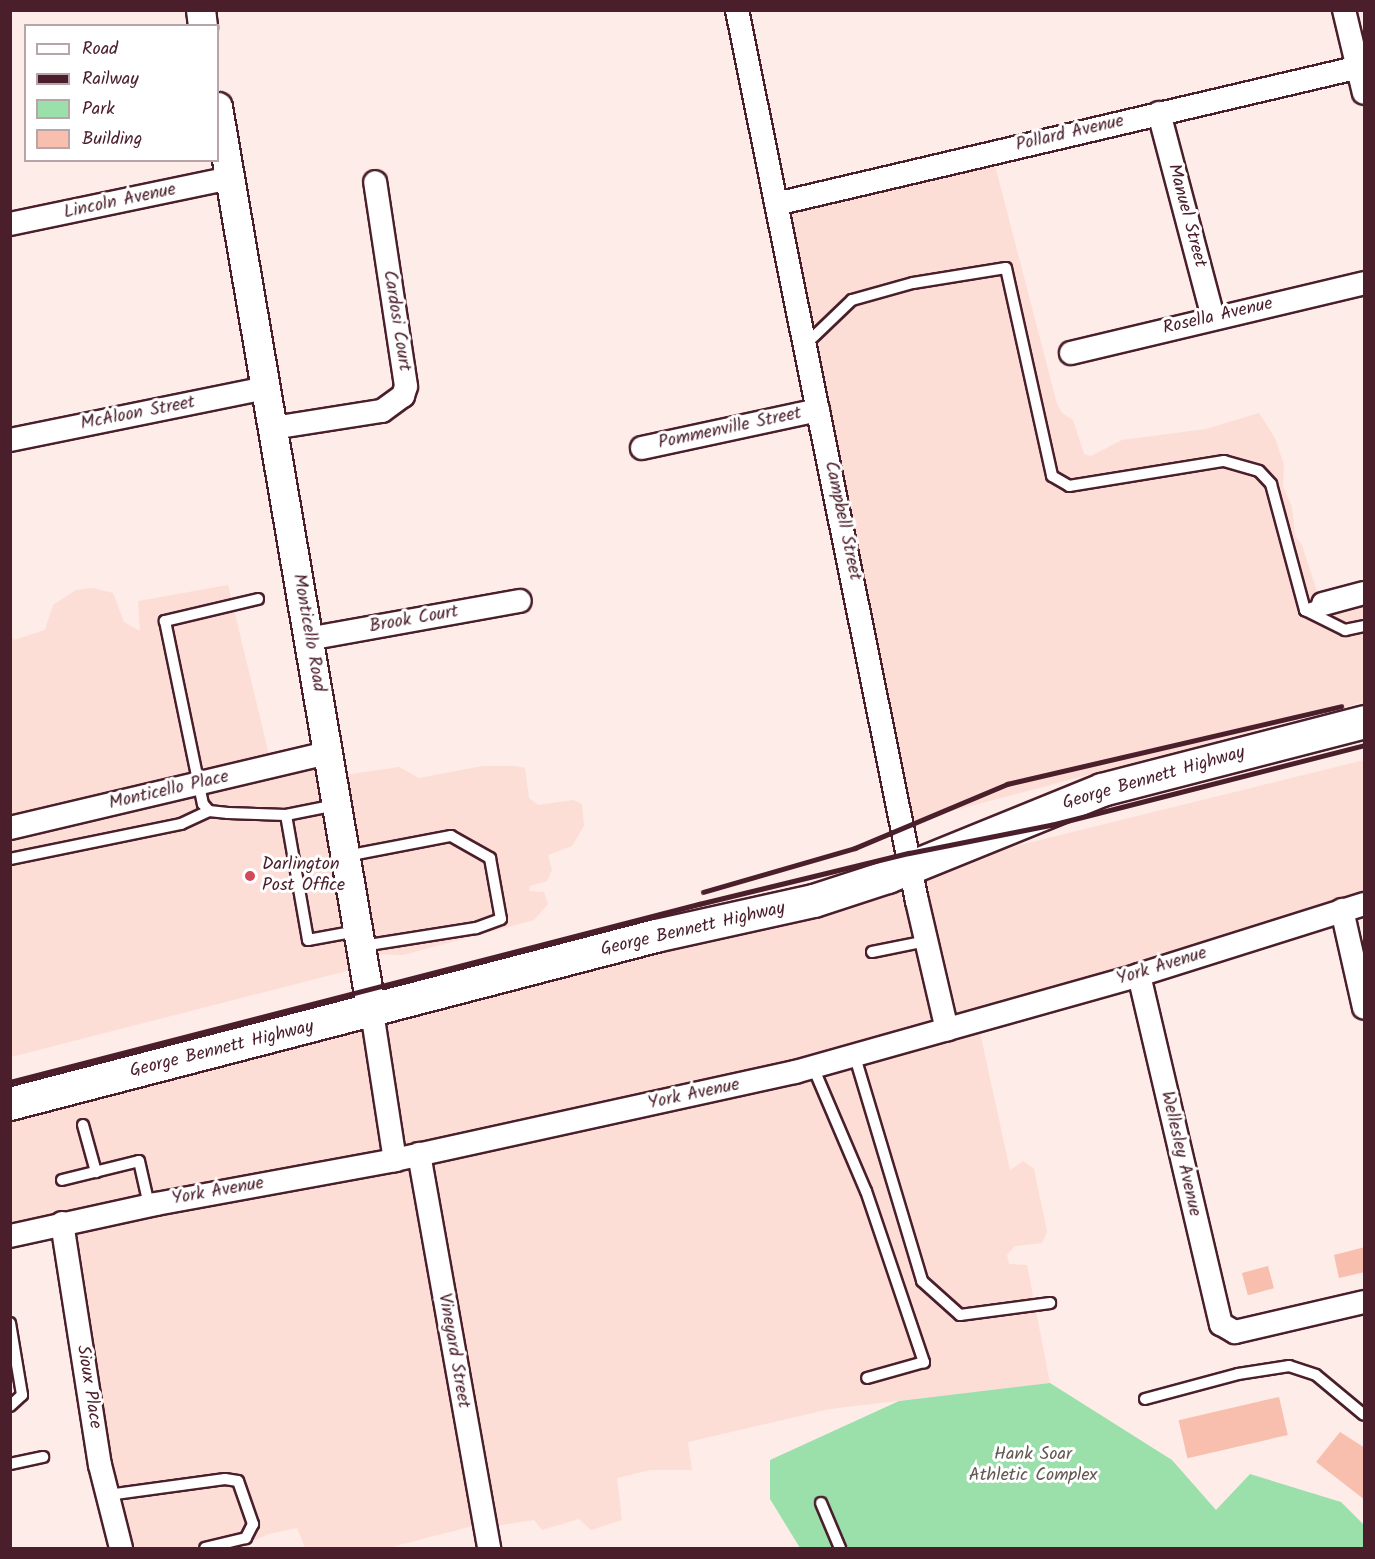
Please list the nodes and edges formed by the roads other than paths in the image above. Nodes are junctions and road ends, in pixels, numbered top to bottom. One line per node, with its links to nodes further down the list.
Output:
1 (1344, 10): 3 (street)
2 (744, 12): 9 (street, Campbell Street)
3 (1361, 67): 4 (street); 6 (street, Pollard Avenue)
4 (1365, 93)
5 (219, 113): 7 (street, Monticello Road)
6 (1159, 113): 9 (street, Pollard Avenue); 12 (street, Manuel Street)
7 (230, 178): 10 (street, Lincoln Avenue); 15 (street, Monticello Road)
8 (375, 182): 17 (street, Cardosi Court)
9 (776, 204): 13 (street, Campbell Street)
10 (10, 224)
11 (1365, 283): 12 (street, Rosella Avenue)
12 (1213, 318): 14 (street, Rosella Avenue)
13 (805, 345): 16 (street, Campbell Street); 23 (lane)
14 (1071, 353)
15 (267, 388): 17 (street, Monticello Road); 18 (street, McAloon Street)
16 (818, 410): 19 (street, Pommenville Street); 35 (street, Campbell Street)
17 (273, 428): 25 (street, Monticello Road)
18 (10, 440)
19 (642, 447)
20 (1365, 593): 23 (street)
21 (258, 599): 28 (lane)
22 (520, 602): 25 (street, Brook Court)
23 (1314, 607): 24 (lane)
24 (1365, 626)
25 (308, 639): 27 (street, Monticello Road)
26 (1365, 722): 35 (main road, George Bennett Highway)
27 (328, 753): 28 (street, Monticello Place); 29 (street, Monticello Road)
28 (199, 783): 30 (lane); 32 (street, Monticello Place)
29 (336, 805): 31 (lane); 33 (street, Monticello Road)
30 (209, 811): 31 (lane); 34 (lane)
31 (286, 815): 38 (lane)
32 (10, 828)
33 (345, 856): 38 (street, Monticello Road); 38 (lane)
34 (10, 859)
35 (911, 867): 39 (street, Campbell Street); 43 (main road, George Bennett Highway)
36 (1365, 904): 37 (street, York Avenue)
37 (1342, 910): 41 (street, York Avenue); 42 (street)
38 (359, 938): 43 (street, Monticello Road)
39 (926, 941): 40 (lane); 44 (street, Campbell Street)
40 (872, 952)
41 (1139, 975): 44 (street, York Avenue); 56 (street, Wellesley Avenue)
42 (1365, 1008)
43 (372, 1012): 47 (main road, George Bennett Highway); 50 (street, Monticello Road)
44 (947, 1030): 45 (street, York Avenue)
45 (855, 1057): 46 (street, York Avenue); 57 (lane)
46 (813, 1067): 49 (street, York Avenue); 59 (lane)
47 (10, 1104)
48 (83, 1125): 51 (lane)
49 (419, 1154): 50 (street, York Avenue); 69 (street, Vineyard Street)
50 (395, 1160): 53 (street, York Avenue)
51 (96, 1172): 52 (lane); 53 (lane)
52 (62, 1180)
53 (149, 1205): 54 (street, York Avenue)
54 (62, 1223): 55 (street, York Avenue); 65 (street, Sioux Place)
55 (10, 1236)
56 (1365, 1302)
57 (1050, 1303)
58 (10, 1323): 61 (lane)
59 (867, 1378)
60 (1145, 1399): 62 (lane)
61 (10, 1406)
62 (1365, 1415)
63 (43, 1456): 64 (lane)
64 (10, 1464)
65 (108, 1495): 67 (street, Sioux Place); 68 (lane)
66 (820, 1503): 70 (lane)
67 (121, 1548)
68 (206, 1548)
69 (489, 1548)
70 (840, 1548)

